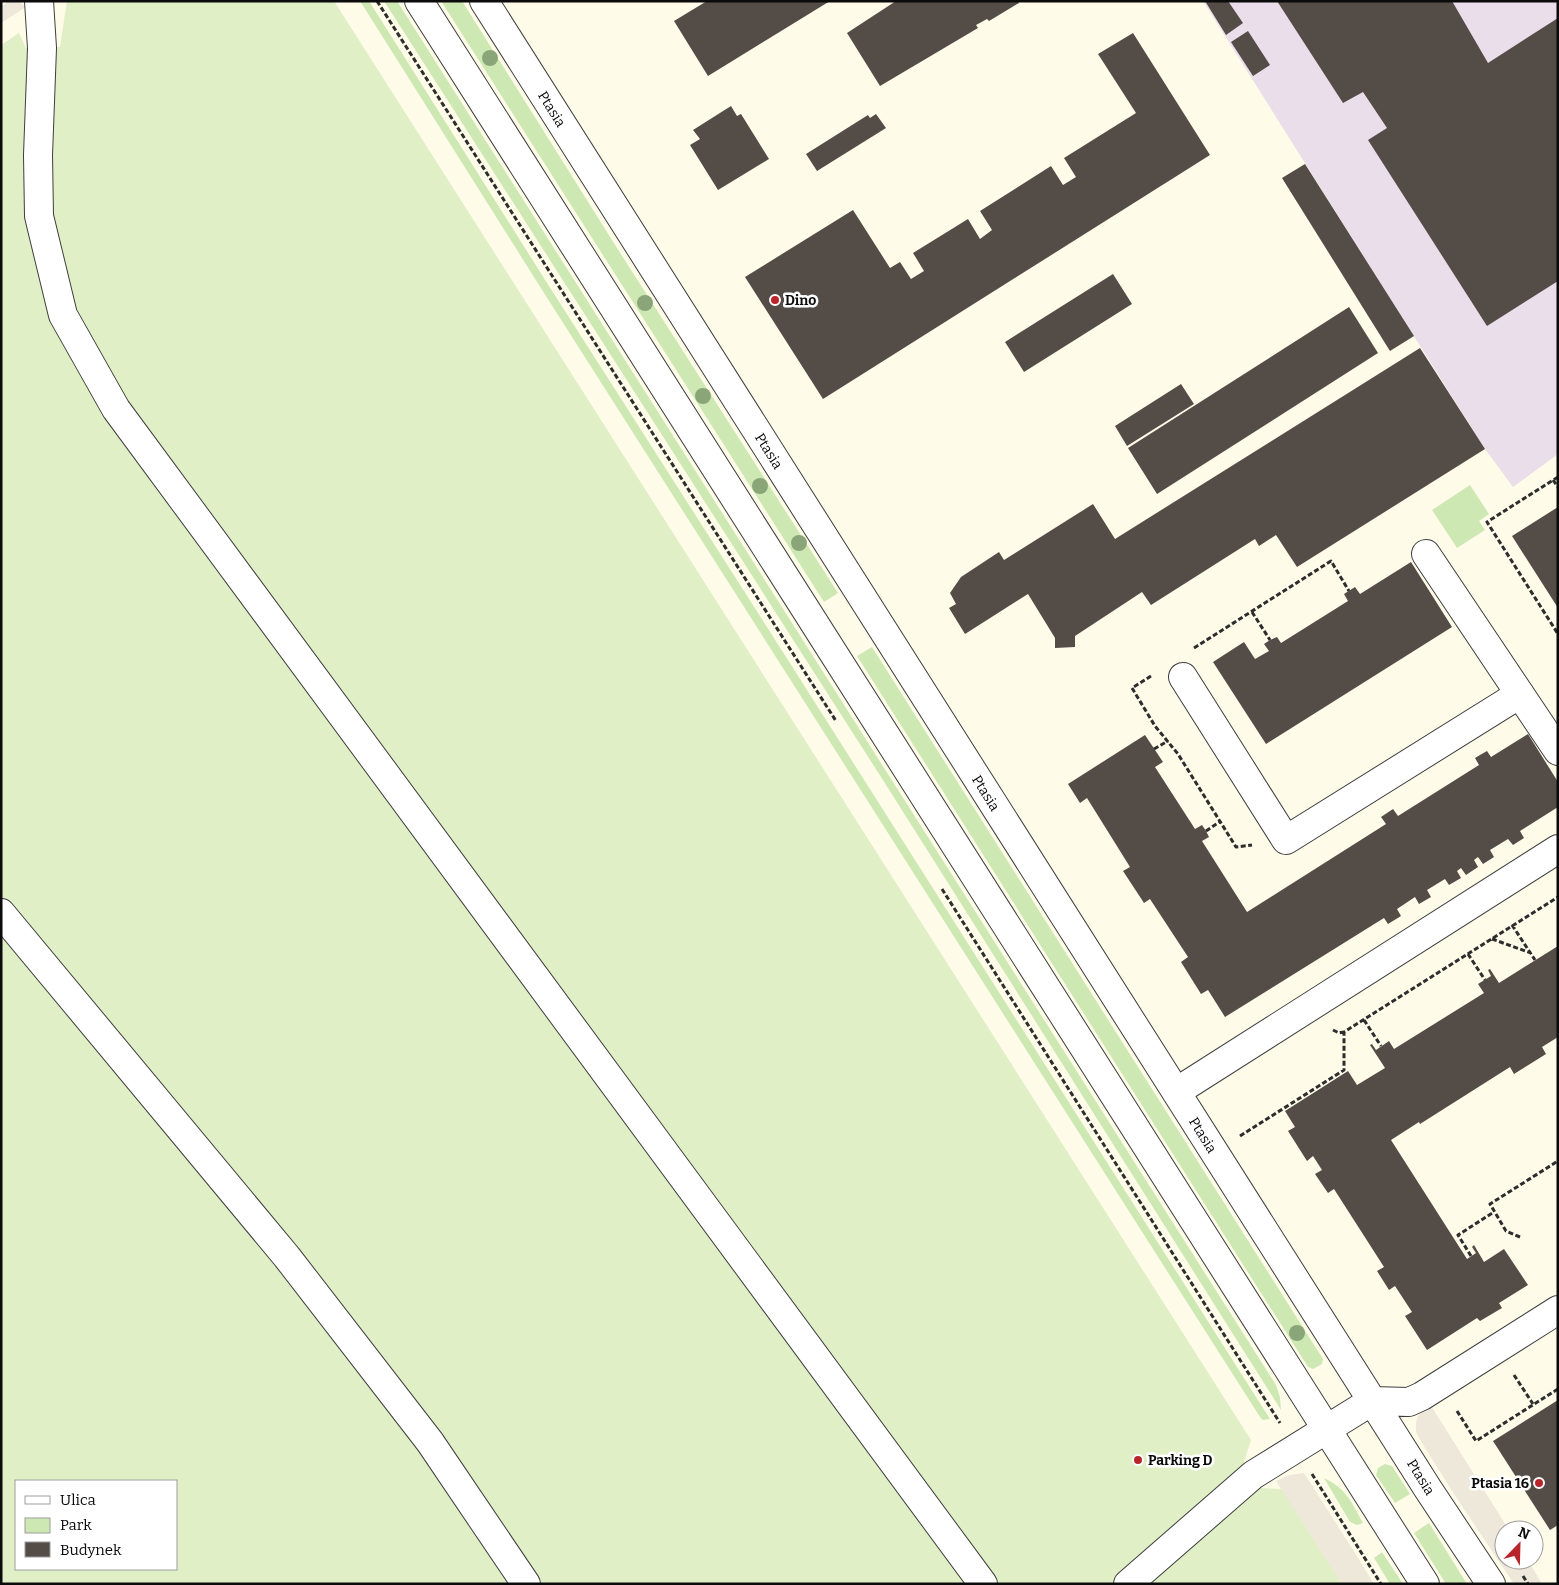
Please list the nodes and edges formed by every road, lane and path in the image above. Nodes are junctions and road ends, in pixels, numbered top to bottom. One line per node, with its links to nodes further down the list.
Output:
1 (39, 1): 47 (street)
2 (377, 1): 14 (path)
3 (419, 1): 44 (street)
4 (484, 1): 32 (street, Ptasia)
5 (1558, 478): 6 (path)
6 (1553, 480): 7 (path); 10 (path)
7 (1558, 487)
8 (1426, 554): 13 (street)
9 (1252, 612): 11 (path)
10 (1558, 634)
11 (1270, 640)
12 (1183, 677): 13 (street)
13 (1520, 694): 17 (street)
14 (838, 724)
15 (1168, 741): 16 (path)
16 (1154, 749)
17 (1558, 751)
18 (1221, 821): 19 (path)
19 (1206, 831)
20 (1558, 849): 32 (street)
21 (938, 882): 45 (path)
22 (1558, 897): 24 (path)
23 (1, 914): 46 (street)
24 (1512, 926): 25 (path); 26 (path)
25 (1492, 939): 26 (path); 27 (path)
26 (1531, 953): 28 (path)
27 (1468, 954): 29 (path); 30 (path)
28 (1535, 960)
29 (1485, 980)
30 (1364, 1020): 31 (path); 33 (path)
31 (1381, 1046)
32 (1176, 1092): 41 (street, Ptasia)
33 (1240, 1136)
34 (1558, 1161): 35 (path)
35 (1494, 1212): 36 (path); 37 (path)
36 (1520, 1237)
37 (1471, 1256)
38 (1558, 1310): 41 (street)
39 (1512, 1372): 42 (path)
40 (1558, 1389): 42 (path)
41 (1372, 1401): 44 (street); 51 (street, Ptasia)
42 (1533, 1404): 43 (path)
43 (1456, 1408)
44 (1326, 1429): 45 (street); 50 (street)
45 (1296, 1448): 48 (street); 49 (path)
46 (526, 1584)
47 (983, 1584)
48 (1128, 1584)
49 (1382, 1584)
50 (1425, 1584)
51 (1491, 1584)

